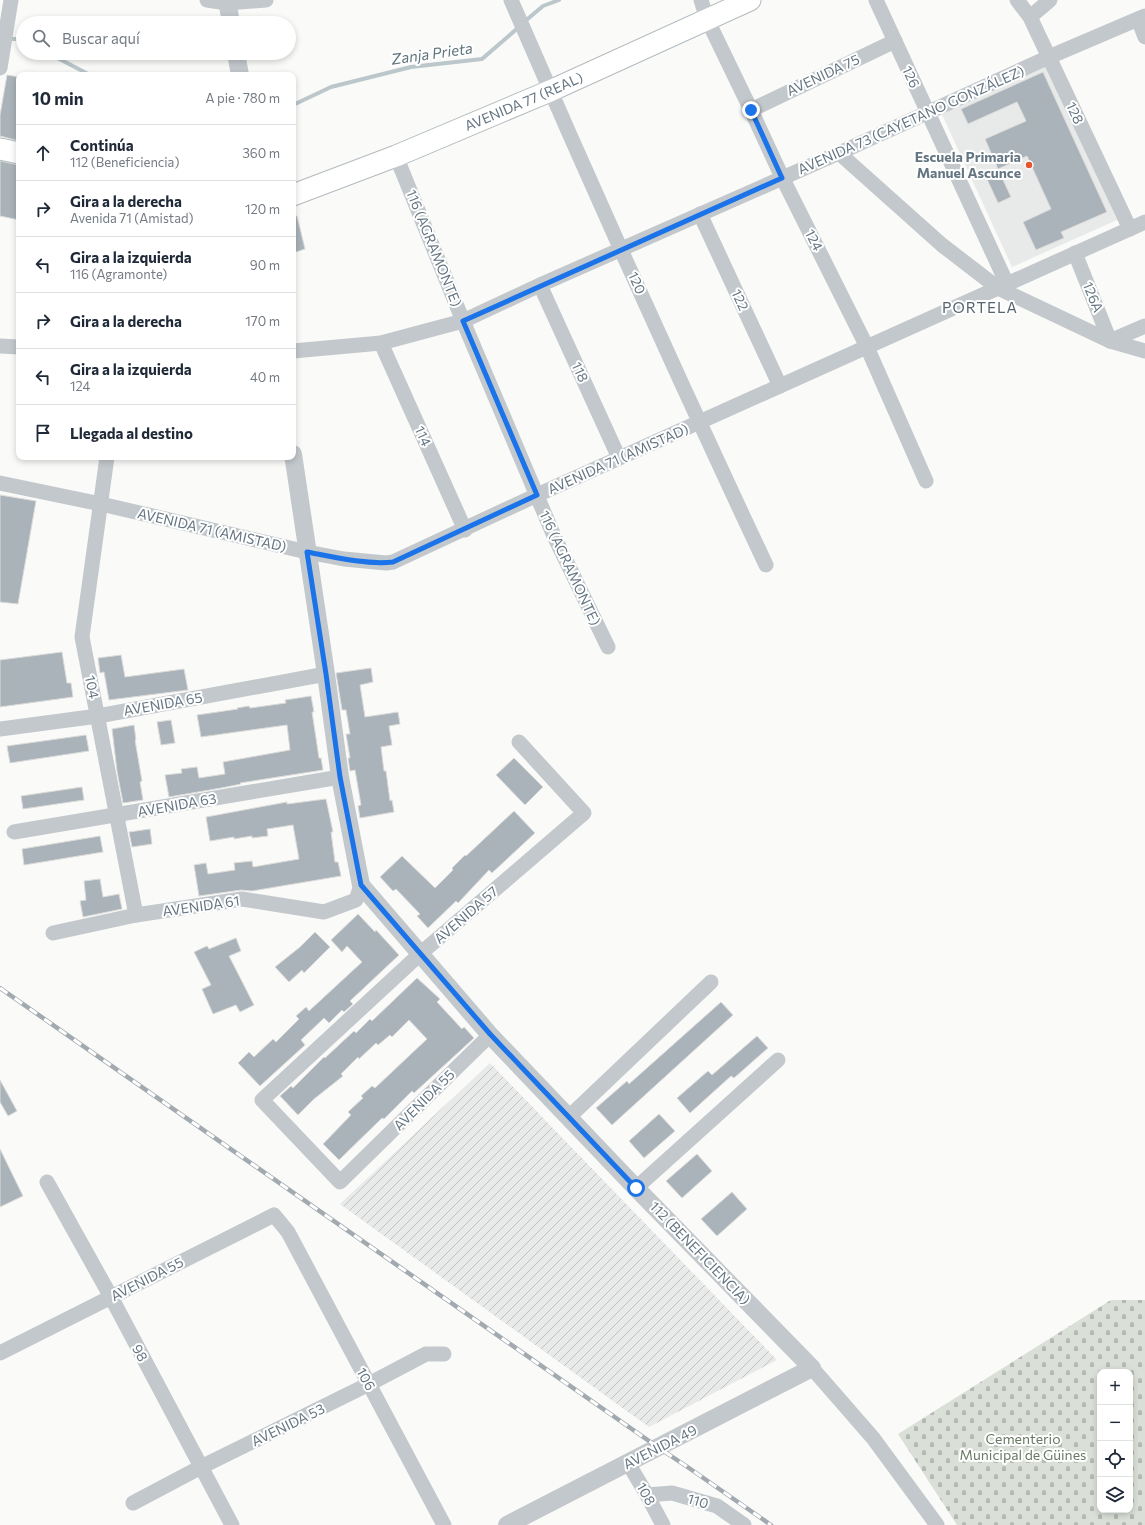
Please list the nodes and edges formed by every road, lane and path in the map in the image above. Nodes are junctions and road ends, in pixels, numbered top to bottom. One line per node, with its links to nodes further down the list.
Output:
1 (11, 0): 18 (street)
2 (207, 0): 9 (street)
3 (266, 0): 9 (street)
4 (511, 0): 20 (street, 120)
5 (750, 0): 10 (main road, AVENIDA 77 (REAL))
6 (876, 0): 15 (street, 126)
7 (1017, 0): 12 (street, 128)
8 (1050, 0): 12 (street)
9 (227, 1): 11 (street)
10 (704, 10): 20 (main road, AVENIDA 77 (REAL)); 21 (street, 124)
11 (230, 16)
12 (1030, 17): 16 (street, 128)
13 (1141, 17): 14 (street); 16 (street, AVENIDA 73 (CAYETANO GONZÁLEZ))
14 (1145, 37)
15 (895, 41): 21 (street, AVENIDA 75); 22 (street, 126)
16 (1049, 57): 22 (street, AVENIDA 73 (CAYETANO GONZÁLEZ)); 31 (street, 128)
17 (237, 60): 19 (street)
18 (0, 68)
19 (239, 72)
20 (550, 91): 26 (main road, AVENIDA 77 (REAL)); 32 (street, 120)
21 (751, 110): 27 (street, 124)
22 (928, 113): 25 (street, AVENIDA 73 (CAYETANO GONZÁLEZ)); 35 (street, 126)
23 (0, 149): 24 (main road)
24 (16, 152)
25 (839, 153): 27 (street, AVENIDA 73 (CAYETANO GONZÁLEZ)); 35 (street)
26 (396, 156): 28 (main road, AVENIDA 77 (REAL)); 36 (street, 116 (AGRAMONTE))
27 (782, 178): 29 (street, AVENIDA 73 (CAYETANO GONZÁLEZ)); 42 (street, 124)
28 (296, 194)
29 (700, 214): 32 (street, AVENIDA 73 (CAYETANO GONZÁLEZ)); 45 (street, 122)
30 (1145, 222): 31 (street, AVENIDA 71 (AMISTAD))
31 (1130, 229): 33 (street, AVENIDA 71 (AMISTAD))
32 (622, 249): 34 (street, AVENIDA 73 (CAYETANO GONZÁLEZ)); 46 (street, 120)
33 (1076, 253): 35 (street, AVENIDA 71 (AMISTAD)); 38 (street, 126A)
34 (540, 285): 36 (street, AVENIDA 73 (CAYETANO GONZÁLEZ)); 47 (street, 118)
35 (1003, 286): 38 (street); 42 (street, AVENIDA 71 (AMISTAD))
36 (463, 321): 39 (street, AVENIDA 73 (CAYETANO GONZÁLEZ)); 52 (street, 116 (AGRAMONTE))
37 (1145, 326): 38 (street)
38 (1110, 341): 44 (street)
39 (381, 343): 43 (street, AVENIDA 73 (CAYETANO GONZÁLEZ)); 54 (street, 114)
40 (0, 346): 41 (street)
41 (16, 347)
42 (867, 347): 45 (street, AVENIDA 71 (AMISTAD)); 50 (street, 124)
43 (296, 351)
44 (1145, 351)
45 (780, 386): 46 (street, AVENIDA 71 (AMISTAD))
46 (699, 422): 47 (street, AVENIDA 71 (AMISTAD)); 56 (street, 120)
47 (619, 458): 52 (street, AVENIDA 71 (AMISTAD))
48 (107, 460): 53 (street, 104)
49 (294, 460): 55 (street, 112 (BENEFICIENCIA))
50 (926, 481)
51 (0, 483): 53 (street, AVENIDA 71 (AMISTAD))
52 (537, 495): 54 (street, AVENIDA 71 (AMISTAD)); 57 (street, 116 (AGRAMONTE))
53 (101, 504): 55 (street, AVENIDA 71 (AMISTAD)); 59 (street, 104)
54 (465, 530): 55 (street, AVENIDA 71 (AMISTAD))
55 (307, 552): 58 (street, 112 (BENEFICIENCIA))
56 (766, 565)
57 (608, 647)
58 (326, 674): 59 (street, AVENIDA 65); 62 (street, 112 (BENEFICIENCIA))
59 (98, 716): 60 (street, AVENIDA 65); 63 (street, 104)
60 (0, 730)
61 (519, 742): 68 (street, AVENIDA 57)
62 (340, 777): 63 (street, AVENIDA 63); 65 (street, 112 (BENEFICIENCIA))
63 (116, 816): 64 (street, AVENIDA 63); 66 (street, 104)
64 (14, 832)
65 (361, 885): 66 (street, AVENIDA 61); 68 (street, 112 (BENEFICIENCIA))
66 (136, 915): 67 (street, AVENIDA 61)
67 (53, 933)
68 (420, 954): 70 (street, 112 (BENEFICIENCIA)); 74 (street, AVENIDA 57)
69 (711, 982): 72 (street)
70 (490, 1034): 72 (street, 112 (BENEFICIENCIA)); 74 (street, AVENIDA 55)
71 (778, 1060): 75 (street)
72 (569, 1117): 75 (street, 112 (BENEFICIENCIA))
73 (47, 1182): 77 (street, 98)
74 (340, 1182)
75 (636, 1188): 80 (street, 112 (BENEFICIENCIA))
76 (288, 1232): 77 (street, AVENIDA 55); 81 (street, 106)
77 (111, 1297): 78 (street, AVENIDA 55); 83 (street, 98)
78 (0, 1353)
79 (444, 1354): 81 (street, AVENIDA 53)
80 (812, 1368): 82 (street, AVENIDA 49); 91 (street, 112 (BENEFICIENCIA))
81 (369, 1384): 83 (street, AVENIDA 53); 87 (street, 106)
82 (628, 1463): 84 (street, 108); 88 (street, AVENIDA 49)
83 (201, 1467): 85 (street, AVENIDA 53); 86 (street, 98)
84 (647, 1495): 89 (street, 108); 90 (street, 110)
85 (133, 1503)
86 (232, 1525)
87 (444, 1525)
88 (507, 1525)
89 (663, 1525)
90 (744, 1525)
91 (936, 1525)

